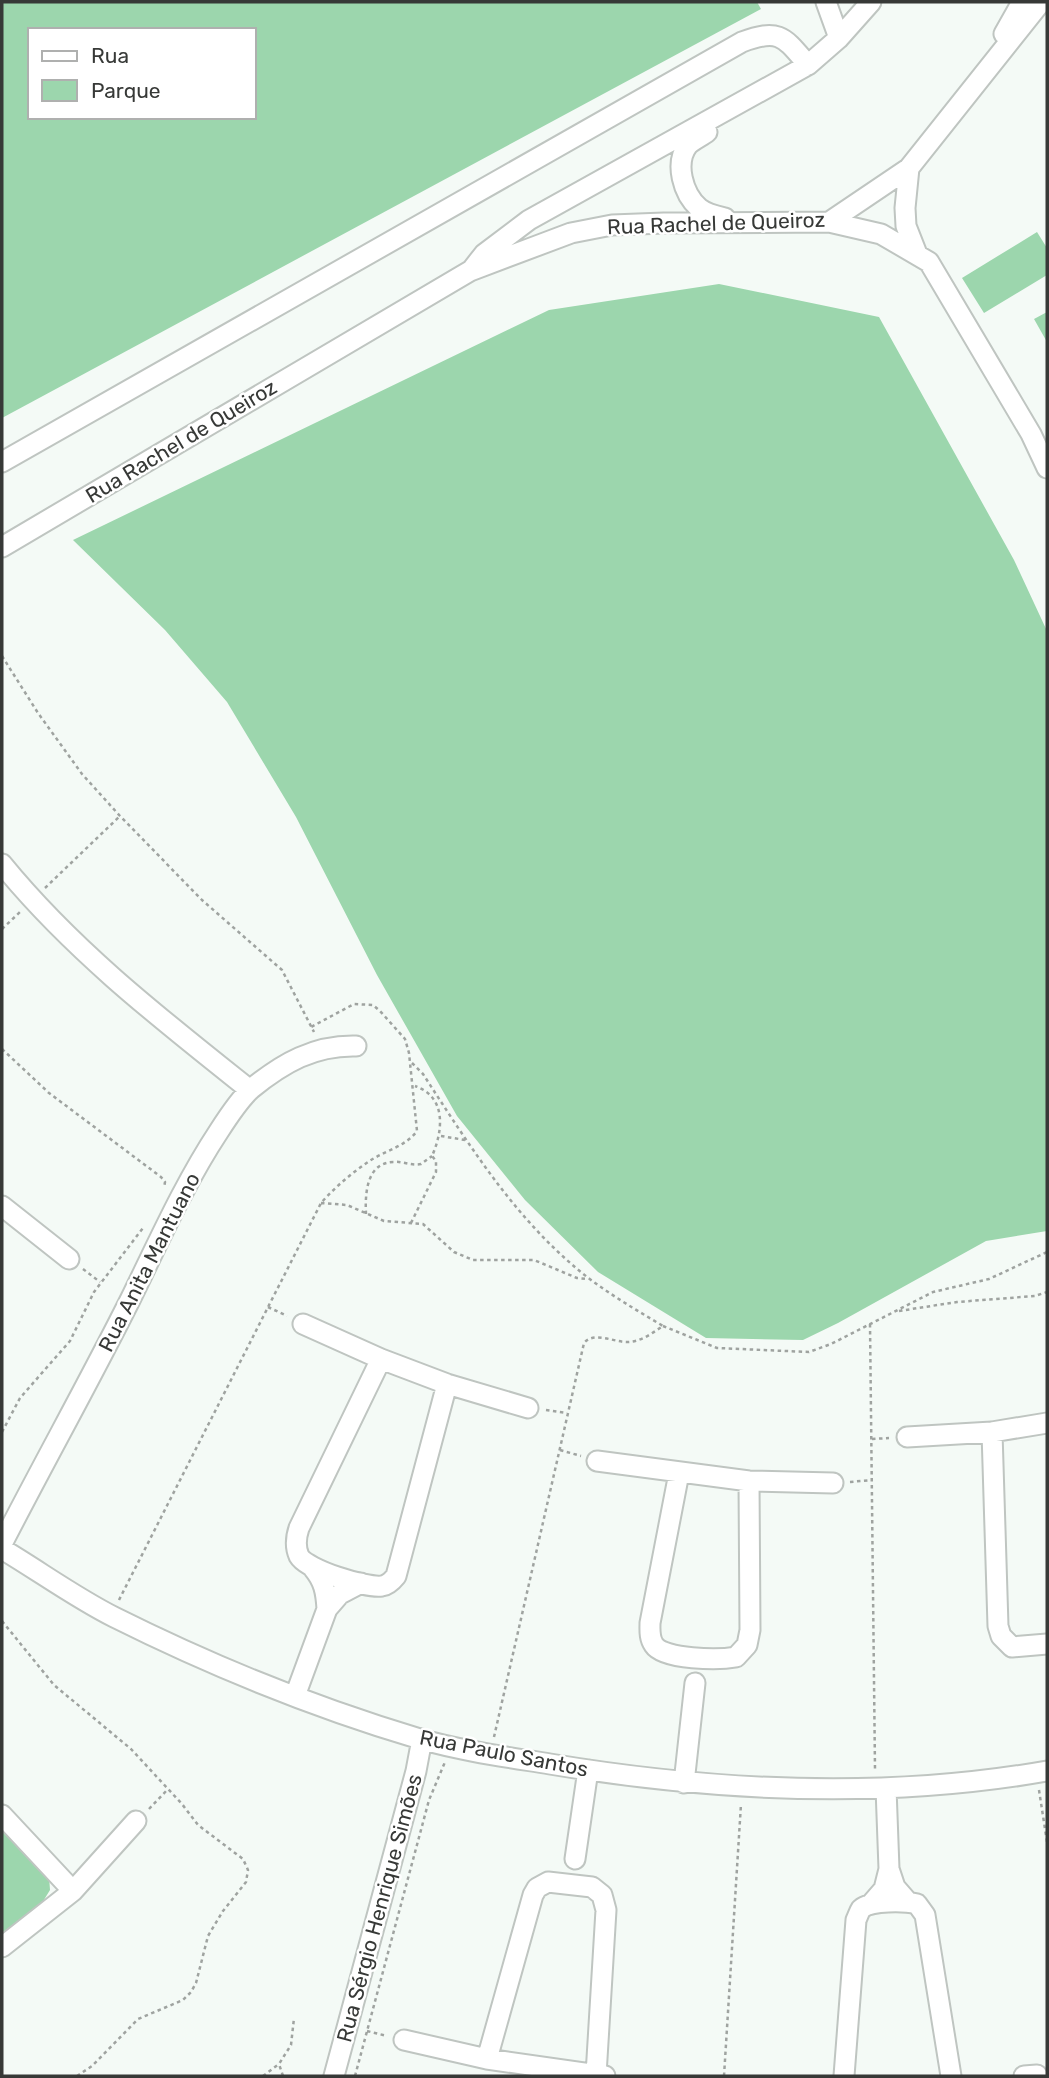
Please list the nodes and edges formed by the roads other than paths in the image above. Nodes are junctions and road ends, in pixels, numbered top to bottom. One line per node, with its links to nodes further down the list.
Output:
1 (826, 2): 5 (street)
2 (872, 2): 5 (street, Rua Rachel de Queiroz)
3 (1022, 2): 6 (street)
4 (1041, 2): 6 (street, Rua Rachel de Queiroz)
5 (839, 38): 7 (street, Rua Rachel de Queiroz)
6 (1003, 52): 9 (street, Rua Rachel de Queiroz)
7 (808, 65): 8 (street, Rua Rachel de Queiroz); 14 (street)
8 (718, 114): 10 (street); 13 (street, Rua Rachel de Queiroz)
9 (909, 168): 11 (street, Rua Rachel de Queiroz); 12 (street)
10 (742, 222): 11 (street, Rua Rachel de Queiroz); 13 (street, Rua Rachel de Queiroz)
11 (829, 222): 12 (street)
12 (917, 254): 15 (street)
13 (470, 271): 16 (street, Rua Rachel de Queiroz)
14 (2, 462)
15 (1047, 468)
16 (2, 547)
17 (2, 864): 19 (street)
18 (356, 1046): 19 (street, Rua Anita Mantuano)
19 (250, 1090): 33 (street, Rua Anita Mantuano)
20 (2, 1206): 21 (street)
21 (69, 1259)
22 (303, 1324): 23 (street)
23 (381, 1359): 24 (street); 34 (street)
24 (447, 1384): 25 (street); 35 (street)
25 (528, 1408)
26 (1047, 1423): 27 (street)
27 (992, 1432): 28 (street); 37 (street)
28 (907, 1437)
29 (597, 1461): 30 (street)
30 (679, 1473): 31 (street); 38 (street)
31 (749, 1481): 32 (street); 40 (street)
32 (833, 1483)
33 (2, 1546): 42 (street, Rua Paulo Santos)
34 (313, 1568): 35 (street); 36 (street)
35 (361, 1583): 36 (street)
36 (327, 1609): 42 (street)
37 (1038, 1646): 39 (street)
38 (673, 1655): 40 (street); 41 (street)
39 (1047, 1658)
40 (725, 1659): 41 (street)
41 (695, 1682): 46 (street)
42 (295, 1696): 43 (street, Rua Paulo Santos)
43 (422, 1740): 44 (street, Rua Paulo Santos); 60 (street, Rua Sérgio Henrique Simões)
44 (588, 1770): 46 (street, Rua Paulo Santos); 50 (street)
45 (1042, 1772): 47 (street, Rua Paulo Santos)
46 (684, 1783): 47 (street, Rua Paulo Santos)
47 (881, 1788): 51 (street)
48 (2, 1815): 54 (street)
49 (136, 1821): 54 (street)
50 (575, 1859): 52 (street); 53 (street)
51 (889, 1869): 55 (street); 56 (street)
52 (552, 1882): 53 (street); 59 (street)
53 (592, 1887): 61 (street)
54 (73, 1891): 57 (street)
55 (908, 1902): 56 (street); 63 (street)
56 (871, 1904): 62 (street)
57 (2, 1947)
58 (404, 2040): 59 (street)
59 (488, 2059): 61 (street)
60 (334, 2076)
61 (600, 2076)
62 (844, 2076)
63 (951, 2076)

